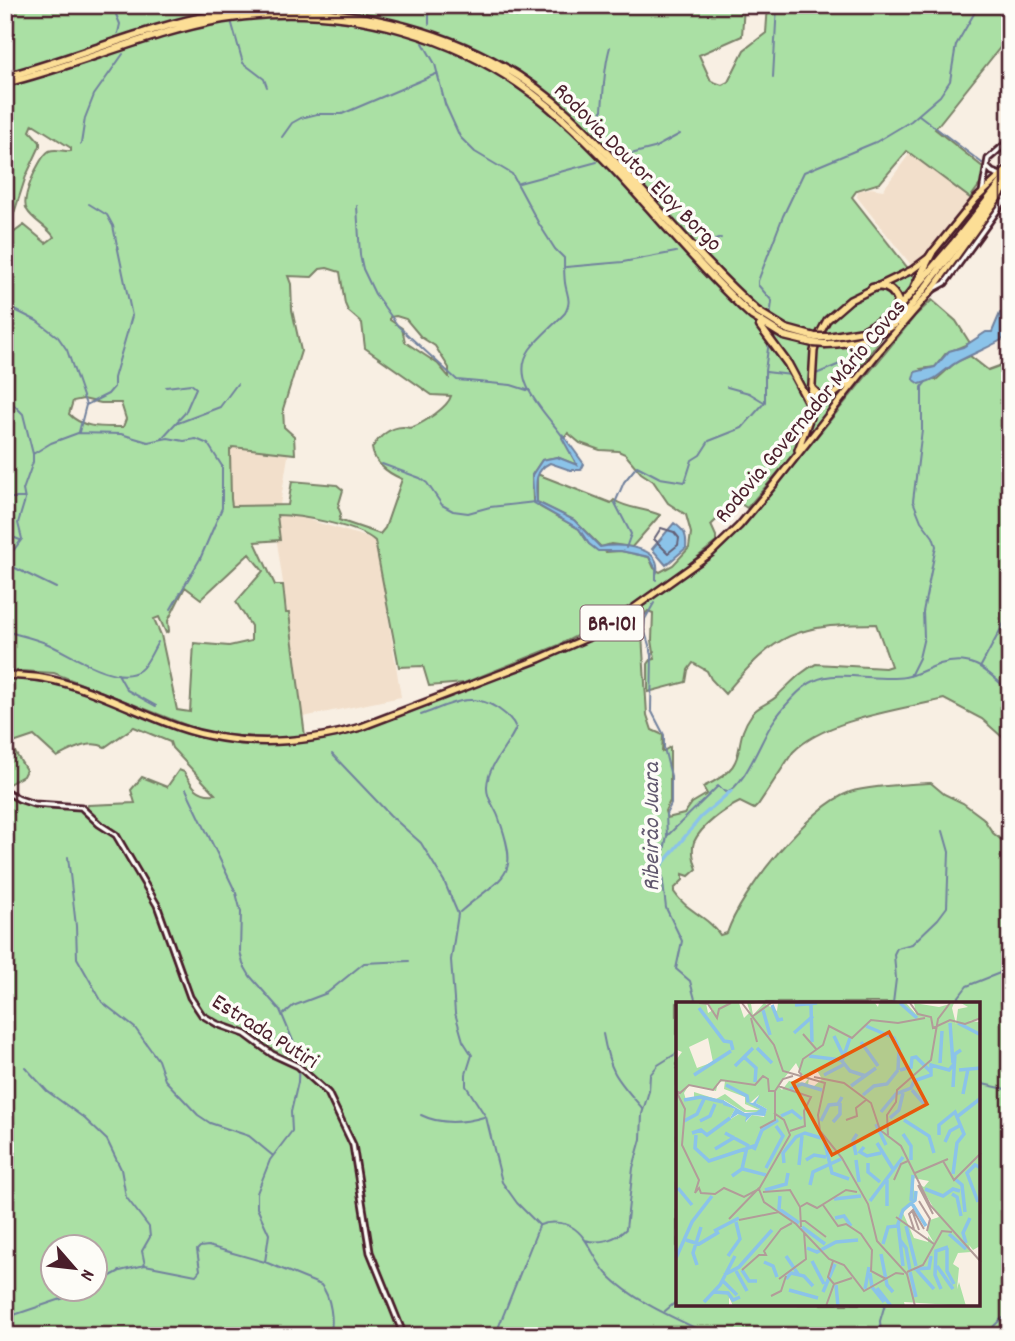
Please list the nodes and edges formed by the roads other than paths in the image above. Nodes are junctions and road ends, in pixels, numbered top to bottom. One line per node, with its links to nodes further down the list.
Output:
1 (5, 76): 17 (highway, Rodovia Doutor Eloy Borgo)
2 (5, 83): 16 (highway, Rodovia Doutor Eloy Borgo)
3 (1010, 140): 4 (street)
4 (985, 165): 6 (street); 8 (street)
5 (1010, 169): 6 (main road, BR-101); 13 (highway, Rodovia Doutor Eloy Borgo)
6 (1001, 175): 8 (main road, BR-101)
7 (1010, 180): 11 (main road, Rodovia Governador Mário Covas / BR-101); 14 (highway, Rodovia Governador Mário Covas)
8 (982, 193): 10 (main road, BR-101)
9 (1010, 193): 11 (street)
10 (932, 253): 12 (main road, BR-101); 13 (highway)
11 (961, 257): 19 (main road, Rodovia Governador Mário Covas / BR-101)
12 (872, 288): 15 (highway); 20 (main road, BR-101)
13 (909, 298): 15 (highway, Rodovia Doutor Eloy Borgo)
14 (908, 312): 18 (highway, Rodovia Doutor Eloy Borgo)
15 (894, 313): 18 (highway, Rodovia Doutor Eloy Borgo)
16 (752, 316): 17 (highway, Rodovia Doutor Eloy Borgo); 21 (highway)
17 (814, 340): 18 (highway, Rodovia Doutor Eloy Borgo, bridge)
18 (827, 340)
19 (861, 375): 20 (main road); 22 (main road, Rodovia Governador Mário Covas / BR-101)
20 (811, 386): 21 (main road, BR-101)
21 (812, 409): 22 (main road, BR-101)
22 (792, 462): 23 (main road, Rodovia Governador Mário Covas / BR-101)
23 (5, 676)
24 (5, 791): 25 (street, Estrada Putiri)
25 (404, 1336)

